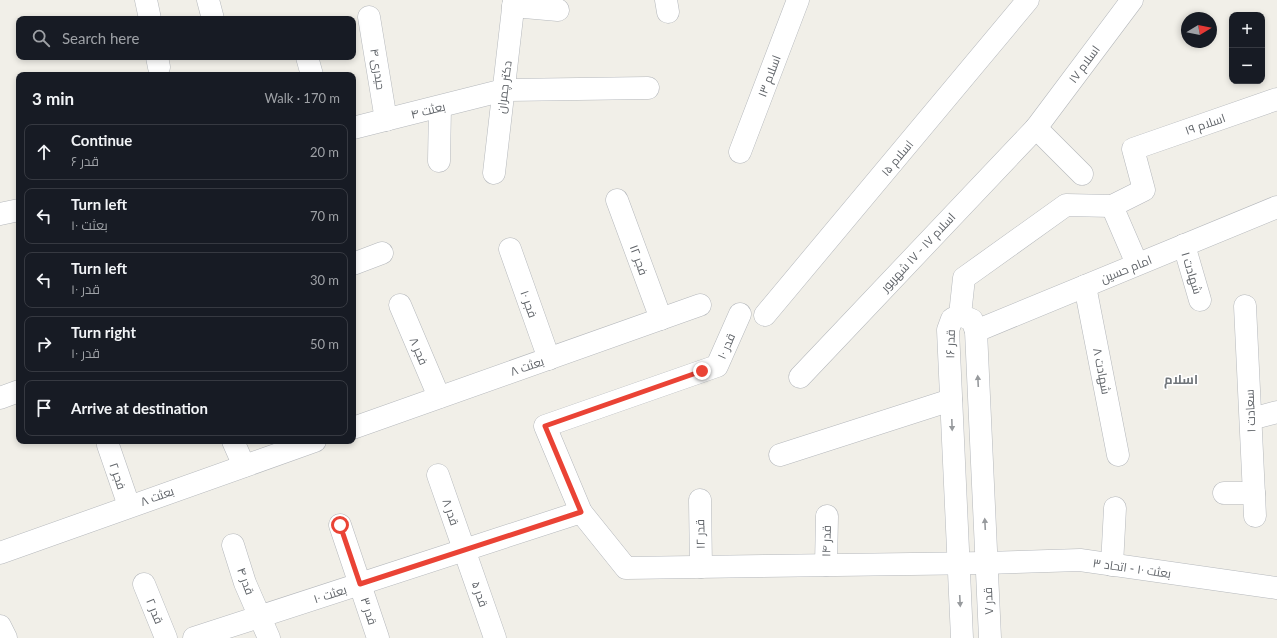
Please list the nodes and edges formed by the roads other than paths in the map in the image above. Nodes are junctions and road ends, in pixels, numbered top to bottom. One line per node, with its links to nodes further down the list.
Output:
1 (146, 0): 8 (street)
2 (208, 0): 9 (street)
3 (798, 0): 20 (street, اسلام ۱۳)
4 (1028, 0): 40 (street, اسلام ۱۵)
5 (1132, 0): 19 (street, اسلام ۱۷)
6 (514, 3): 7 (street); 14 (street, دکتر چمران)
7 (558, 10)
8 (149, 16)
9 (212, 16)
10 (369, 17): 17 (street, حیدری ۴)
11 (308, 60): 12 (street)
12 (311, 72)
13 (648, 88): 14 (street, بعثت ۴)
14 (504, 90): 16 (street, بعثت ۴); 22 (street, دکتر چمران)
15 (1277, 98): 25 (street, اسلام ۱۹)
16 (440, 107): 17 (street, بعثت ۴); 21 (street)
17 (386, 120): 18 (street, بعثت ۴)
18 (356, 127)
19 (1036, 128): 23 (street); 45 (street, اسلام ۱۷ - ۱۷ شهریور)
20 (740, 152)
21 (439, 161)
22 (494, 174)
23 (1082, 174)
24 (617, 200): 42 (street, فجر ۱۲)
25 (1112, 206): 33 (street); 41 (street)
26 (1277, 207): 29 (street, امام حسین)
27 (16, 211): 28 (street)
28 (0, 214)
29 (1184, 246): 33 (street, امام حسین); 35 (street, شهادت ۱)
30 (510, 249): 44 (street, فجر ۱۰)
31 (382, 253): 32 (street)
32 (356, 263)
33 (1137, 264): 34 (street, امام حسین)
34 (1085, 286): 43 (street, امام حسین); 57 (street, شهادت ۸)
35 (1200, 300)
36 (400, 305): 47 (street, فجر ۸)
37 (700, 305): 42 (street, بعثت ۸)
38 (1245, 306): 51 (street, سعادت ۱)
39 (740, 314): 65 (street, قدر ۱۰)
40 (765, 315)
41 (960, 315): 43 (street, قدر ۱۶); 49 (street, قدر ۱۶)
42 (661, 319): 44 (street, بعثت ۸)
43 (976, 331): 72 (street, one-way to 43)
44 (548, 359): 47 (street, بعثت ۸)
45 (800, 377)
46 (16, 392): 48 (street)
47 (439, 397): 52 (street, بعثت ۸)
48 (0, 398)
49 (951, 400): 56 (street); 73 (street, قدر ۱۶, one-way to 73)
50 (1277, 412): 51 (street)
51 (1251, 419): 61 (street, سعادت ۱)
52 (356, 427)
53 (234, 444): 58 (street)
54 (306, 444): 58 (street, بعثت ۸)
55 (108, 445): 63 (street, فجر ۲)
56 (780, 455)
57 (1118, 455)
58 (244, 466): 63 (street, بعثت ۸)
59 (438, 474): 70 (street, قدر ۸)
60 (1224, 493): 61 (street)
61 (1254, 493): 67 (street, سعادت ۱)
62 (700, 500): 76 (street, قدر ۱۲)
63 (129, 506): 71 (street, بعثت ۸)
64 (1115, 508): 75 (street)
65 (581, 512): 70 (street, بعثت ۱۰); 76 (street, بعثت ۱۰ - اتحاد ۳)
66 (826, 516): 74 (street, قدر ۱۴)
67 (1255, 516)
68 (340, 525): 78 (street, قدر ۳)
69 (233, 545): 80 (street, قدر ۴)
70 (464, 550): 78 (street, بعثت ۱۰); 87 (street, قدر ۵)
71 (0, 553)
72 (986, 563): 73 (street, بعثت ۱۰ - اتحاد ۳); 75 (street, بعثت ۱۰ - اتحاد ۳); 89 (street, قدر ۷)
73 (958, 564): 74 (street, بعثت ۱۰ - اتحاد ۳); 88 (street, one-way to 88)
74 (826, 565): 76 (street, بعثت ۱۰ - اتحاد ۳)
75 (1112, 565): 79 (street, بعثت ۱۰ - اتحاد ۳)
76 (701, 567)
77 (144, 584): 83 (street, قدر ۲)
78 (360, 584): 80 (street, بعثت ۱۰); 86 (street, قدر ۳)
79 (1277, 588)
80 (260, 617): 84 (street, بعثت ۱۰); 85 (street, قدر ۴)
81 (0, 626): 82 (street)
82 (6, 638)
83 (166, 638)
84 (194, 638)
85 (269, 638)
86 (378, 638)
87 (495, 638)
88 (962, 638)
89 (990, 638)

